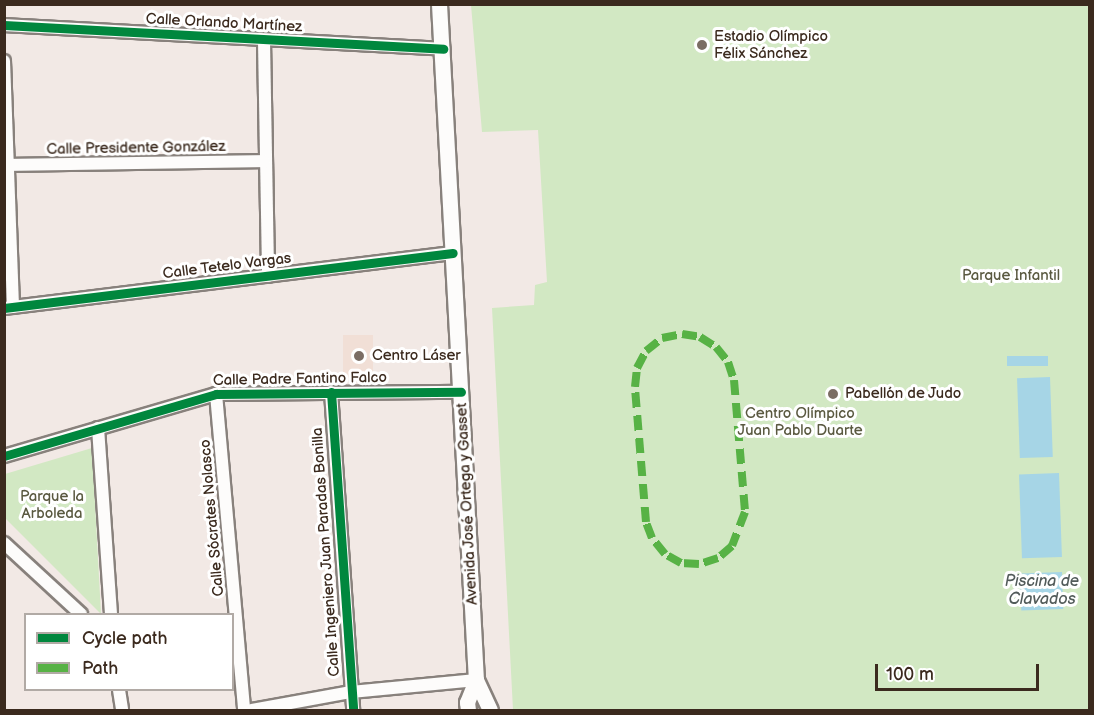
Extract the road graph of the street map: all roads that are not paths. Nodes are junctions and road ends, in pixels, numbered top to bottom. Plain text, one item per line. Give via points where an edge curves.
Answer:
1 (439, 4) edge
2 (4, 26) edge
3 (264, 41) junction
4 (443, 49) junction
5 (4, 61) edge
6 (264, 161) junction
7 (9, 165) junction
8 (453, 253) junction
9 (267, 276) junction
10 (9, 307) edge
11 (331, 392) junction
12 (461, 392) junction
13 (216, 394) junction
14 (98, 428) junction
15 (4, 456) edge
16 (4, 543) edge
17 (79, 613) edge
18 (111, 613) edge
19 (476, 680) junction
20 (119, 691) edge
21 (351, 692) junction
22 (122, 711) edge
23 (244, 711) edge
24 (252, 711) edge
25 (353, 711) edge
26 (468, 711) edge
27 (490, 711) edge

1 - 4 main road, Avenida José Ortega y Gasset
2 - 3 street, Calle Orlando Martínez
3 - 4 street, Calle Orlando Martínez
3 - 6 street
4 - 8 main road, Avenida José Ortega y Gasset
5 - 7 street
6 - 7 street, Calle Presidente González
6 - 9 street
7 - 10 street
8 - 9 street, Calle Tetelo Vargas
8 - 12 main road, Avenida José Ortega y Gasset
9 - 10 street, Calle Tetelo Vargas
11 - 12 street, Calle Padre Fantino Falco
11 - 13 street, Calle Padre Fantino Falco
11 - 21 street, Calle Ingeniero Juan Paradas Bonilla
12 - 19 main road, Avenida José Ortega y Gasset
13 - 14 street, Calle Padre Fantino Falco
13 - 23 street, Calle Sócrates Nolasco
14 - 15 street, Calle Padre Fantino Falco
14 - 18 street
16 - 17 street
19 - 21 street
19 - 26 main road, Avenida José Ortega y Gasset via 467,702
19 - 27 main road, Avenida José Ortega y Gasset
20 - 22 street
21 - 24 street
21 - 25 street, Calle Ingeniero Juan Paradas Bonilla

